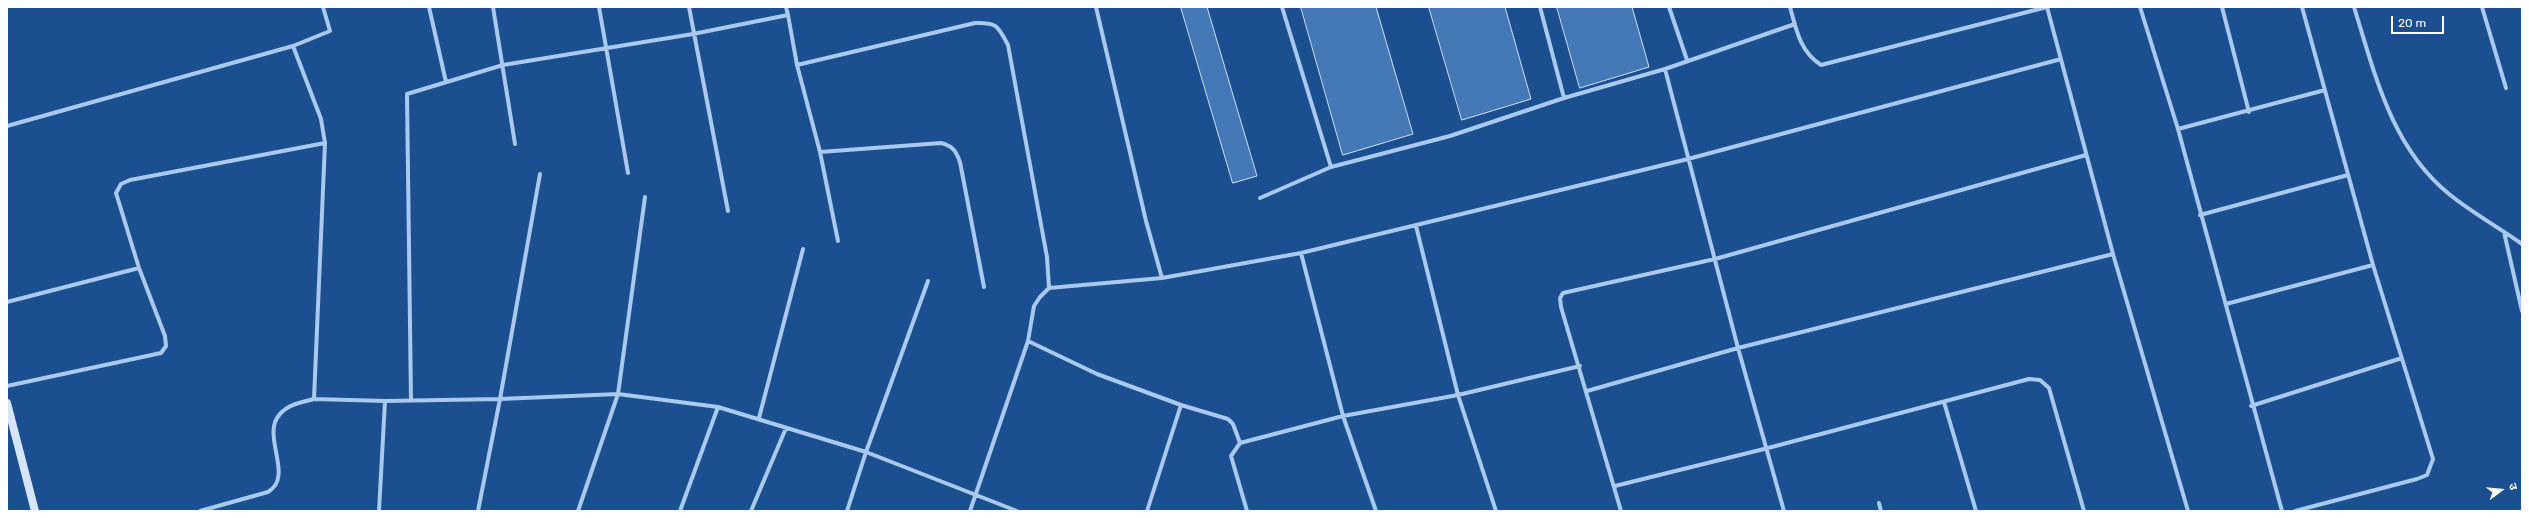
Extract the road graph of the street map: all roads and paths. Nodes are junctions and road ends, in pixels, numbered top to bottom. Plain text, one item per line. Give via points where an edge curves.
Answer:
1 (323, 7) edge
2 (429, 7) edge
3 (493, 7) edge
4 (599, 7) edge
5 (689, 7) edge
6 (786, 7) edge
7 (1096, 7) edge
8 (1282, 7) edge
9 (1540, 7) edge
10 (1669, 7) edge
11 (1790, 7) edge
12 (2047, 7) edge
13 (2140, 7) edge
14 (2222, 7) edge
15 (2302, 7) edge
16 (2354, 7) edge
17 (2482, 7) edge
18 (788, 15) junction
19 (1795, 24) junction
20 (693, 34) junction
21 (293, 46) junction
22 (608, 47) junction
23 (2061, 59) junction
24 (1687, 60) junction
25 (503, 64) junction
26 (797, 65) junction
27 (1665, 69) junction
28 (446, 82) junction
29 (2506, 88) dead end
30 (2325, 90) junction
31 (1564, 98) junction
32 (2249, 112) junction
33 (7, 126) edge
34 (2178, 129) junction
35 (325, 143) junction
36 (515, 144) dead end
37 (820, 152) junction
38 (2086, 155) junction
39 (1688, 159) junction
40 (1331, 167) junction
41 (628, 173) dead end
42 (540, 174) dead end
43 (2348, 175) junction
44 (645, 197) dead end
45 (1260, 198) dead end
46 (728, 211) dead end
47 (2200, 215) junction
48 (1416, 226) junction
49 (2504, 231) junction
50 (838, 241) dead end
51 (2522, 244) edge
52 (803, 249) dead end
53 (1301, 253) junction
54 (2113, 254) junction
55 (1715, 259) junction
56 (2373, 265) junction
57 (139, 268) junction
58 (1162, 278) junction
59 (928, 281) dead end
60 (984, 287) dead end
61 (1049, 288) junction
62 (7, 302) edge
63 (2226, 304) junction
64 (2522, 311) edge
65 (1028, 341) junction
66 (1738, 348) junction
67 (2402, 358) junction
68 (1580, 366) junction
69 (7, 386) edge
70 (1587, 391) junction
71 (618, 394) junction
72 (1458, 395) junction
73 (314, 399) junction
74 (500, 400) junction
75 (385, 401) junction
76 (411, 401) junction
77 (1944, 402) junction
78 (7, 403) edge
79 (1181, 405) junction
80 (2251, 406) junction
81 (718, 407) junction
82 (1343, 416) junction
83 (759, 418) junction
84 (786, 428) junction
85 (1240, 443) junction
86 (1768, 448) junction
87 (866, 452) junction
88 (1615, 486) junction
89 (975, 495) junction
90 (1879, 503) dead end
91 (35, 511) edge
92 (200, 511) edge
93 (378, 511) edge
94 (478, 511) edge
95 (578, 511) edge
96 (680, 511) edge
97 (751, 511) edge
98 (847, 511) edge
99 (970, 511) edge
100 (1017, 511) edge
101 (1147, 511) edge
102 (1247, 511) edge
103 (1376, 511) edge
104 (1496, 511) edge
105 (1621, 511) edge
106 (1784, 511) edge
107 (1881, 511) edge
108 (1976, 511) edge
109 (2084, 511) edge
110 (2188, 511) edge
111 (2282, 511) edge
112 (2295, 511) edge

1 - 21 street via 330,31
2 - 28 street
3 - 25 street
4 - 22 street
5 - 20 street
6 - 18 street
7 - 58 street via 1146,221
8 - 40 street
9 - 31 street
10 - 24 street
11 - 19 street
12 - 19 street via 1821,64 1809,57
12 - 23 street
13 - 34 street
14 - 32 street
15 - 30 street
16 - 49 street via 2385,104 2398,135 2421,167 2448,194
17 - 29 street
18 - 20 street
18 - 26 street
19 - 24 street
20 - 22 street
20 - 46 street
21 - 33 street
21 - 35 street via 321,119
22 - 25 street
22 - 41 street
23 - 38 street
23 - 39 street
24 - 27 street
25 - 28 street
25 - 36 street
26 - 37 street
26 - 61 street via 975,23 991,23 1000,30 1008,45 1047,258
27 - 31 street
27 - 39 street
28 - 76 street via 414,90 407,94 406,101
30 - 32 street
30 - 43 street
31 - 40 street via 1450,136
32 - 34 street
34 - 47 street
35 - 57 street via 130,180 121,184 116,193
35 - 73 street
37 - 50 street
37 - 60 street via 942,143 950,146 960,162
38 - 54 street
38 - 55 street
39 - 48 street
39 - 55 street
40 - 45 street
42 - 74 street
43 - 47 street
43 - 56 street
44 - 71 street
47 - 63 street
48 - 53 street
48 - 72 street
49 - 51 street
49 - 64 street
52 - 83 street
53 - 58 street
53 - 82 street
54 - 66 street
54 - 110 street
55 - 66 street
55 - 68 street via 1563,293 1560,298 1561,307
56 - 63 street
56 - 67 street
57 - 62 street
57 - 69 street via 165,336 166,346 161,353
58 - 61 street
59 - 87 street
61 - 65 street via 1034,306
63 - 80 street
65 - 79 street via 1097,374
65 - 89 street
66 - 70 street
66 - 86 street
67 - 80 street
67 - 112 street via 2433,459 2427,475 2418,480
68 - 70 street
68 - 72 street
70 - 88 street
71 - 74 street
71 - 81 street
71 - 95 street
72 - 82 street
72 - 104 street
73 - 75 street
73 - 92 street via 295,404 279,414 273,430 278,471 275,488
74 - 76 street
74 - 94 street
75 - 76 street
75 - 93 street
77 - 86 street
77 - 108 street
77 - 109 street via 2029,379 2040,380 2049,388
78 - 91 street
79 - 85 street via 1228,419 1233,424
79 - 101 street
80 - 111 street
81 - 83 street
81 - 96 street
82 - 85 street
82 - 103 street
83 - 84 street
84 - 87 street
84 - 97 street
85 - 102 street via 1231,456
86 - 88 street
86 - 106 street
87 - 89 street
87 - 98 street
88 - 105 street
89 - 99 street
89 - 100 street
90 - 107 street

